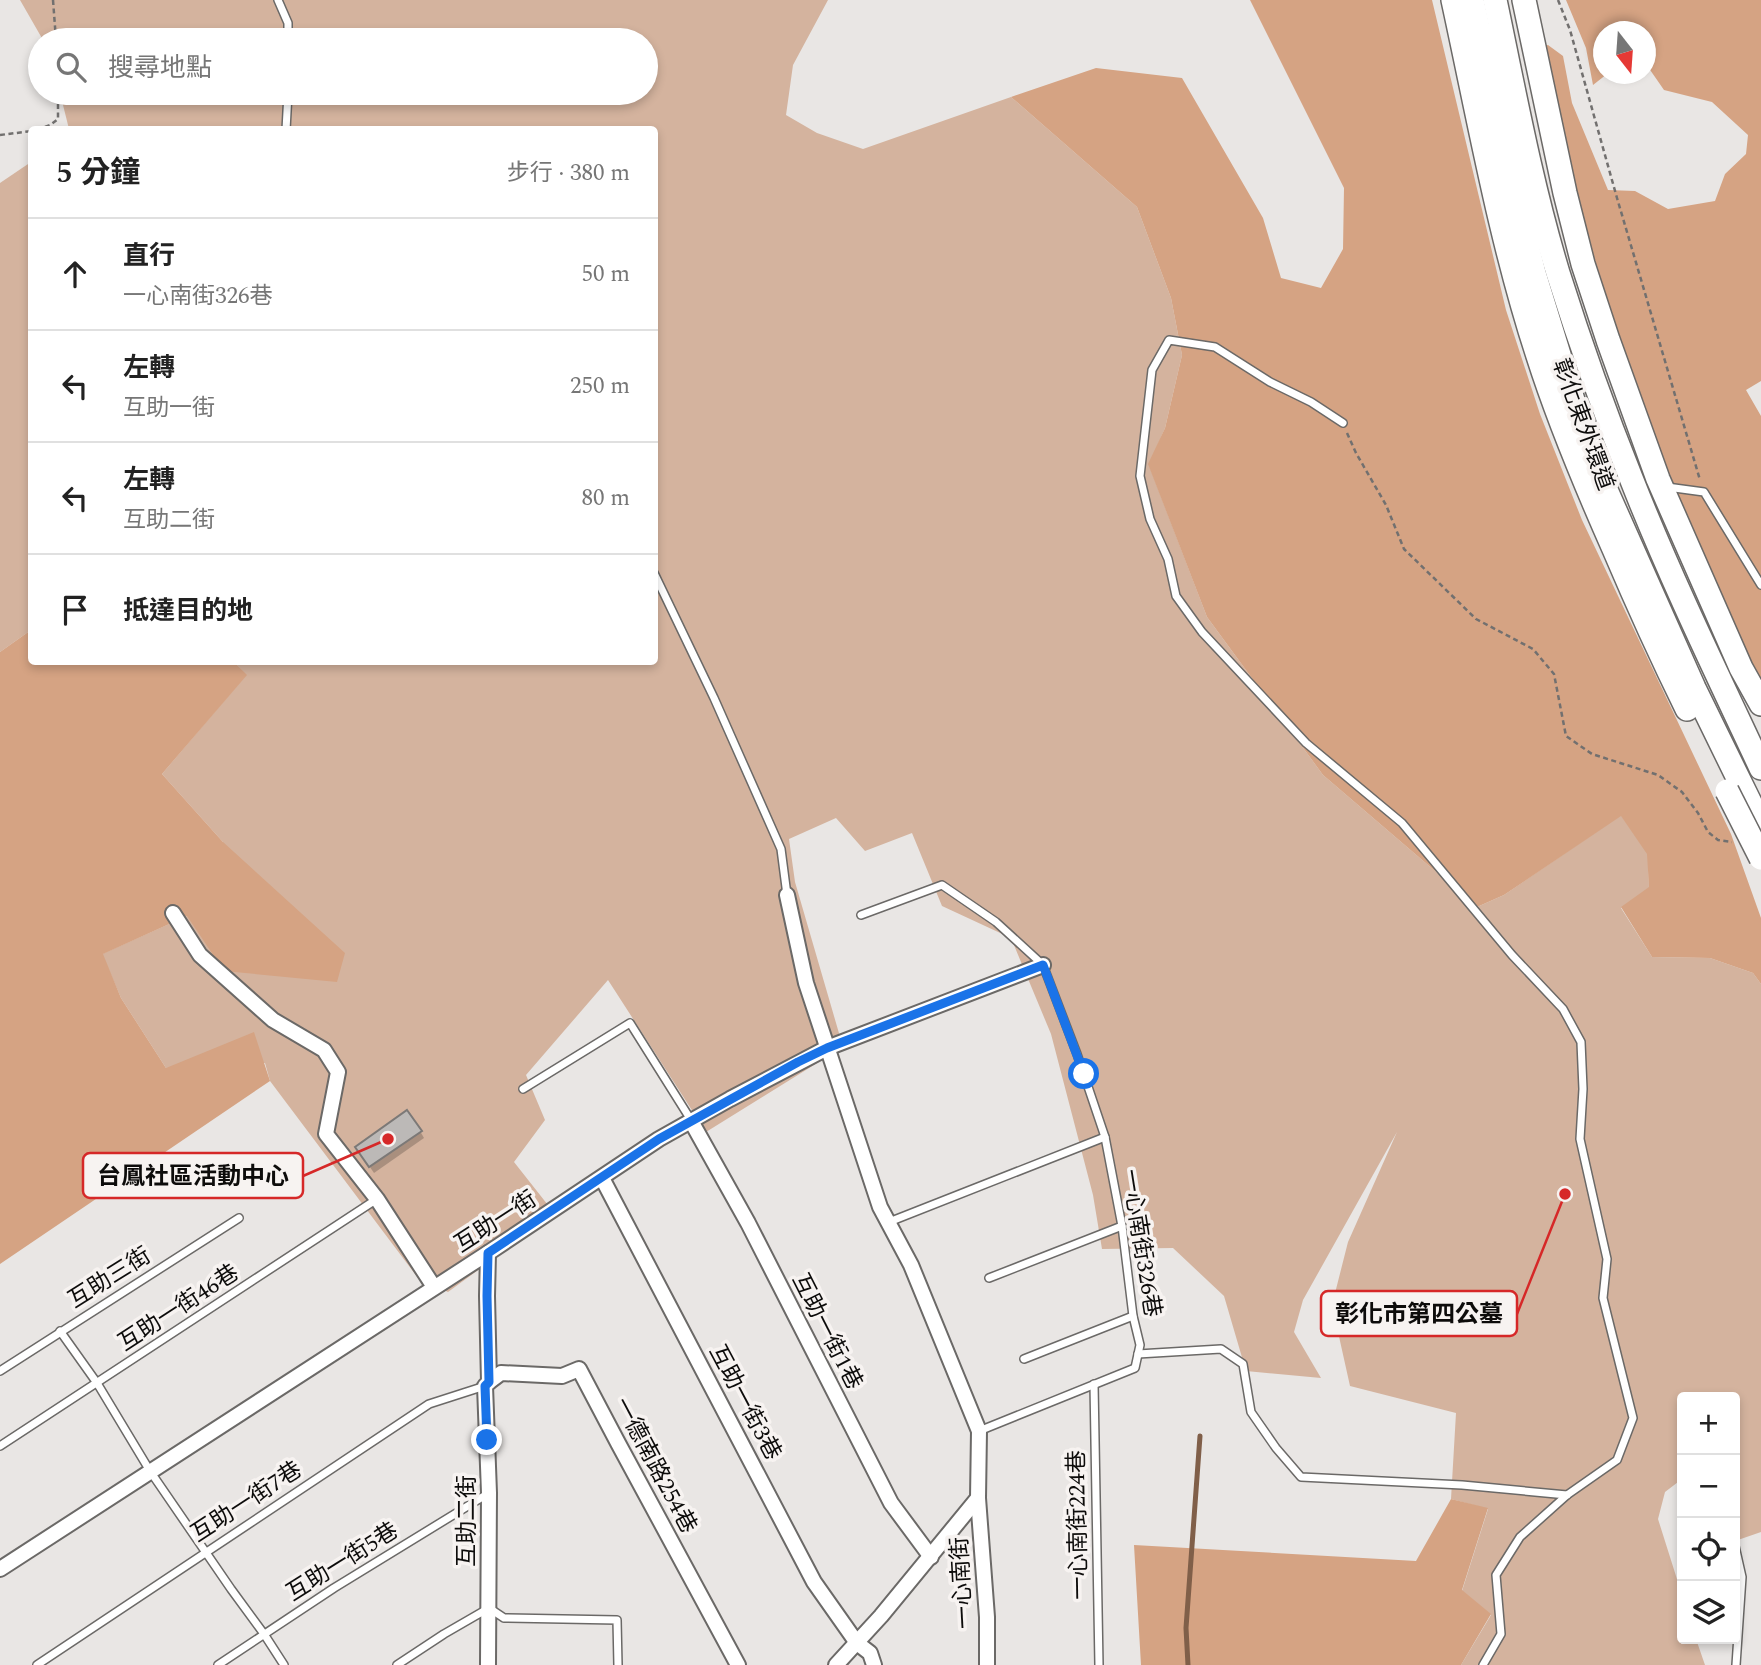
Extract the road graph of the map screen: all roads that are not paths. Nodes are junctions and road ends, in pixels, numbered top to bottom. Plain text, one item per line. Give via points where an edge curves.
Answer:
1 (278, 0) edge
2 (1452, 0) edge
3 (1472, 0) edge
4 (1494, 0) edge
5 (1524, 0) edge
6 (288, 28) edge
7 (287, 105) edge
8 (286, 126) edge
9 (1343, 423) road end
10 (1661, 486) junction
11 (658, 581) edge
12 (1761, 585) edge
13 (1761, 704) edge
14 (1761, 768) edge
15 (1734, 787) junction
16 (1761, 825) edge
17 (1761, 858) edge
18 (787, 895) joint
19 (173, 913) dead end
20 (861, 915) dead end
21 (1043, 965) junction
22 (827, 1048) junction
23 (523, 1089) dead end
24 (691, 1121) junction
25 (1105, 1138) junction
26 (602, 1178) junction
27 (377, 1199) junction
28 (239, 1218) dead end
29 (888, 1222) junction
30 (1122, 1226) junction
31 (488, 1253) junction
32 (989, 1278) dead end
33 (434, 1287) junction
34 (1133, 1316) junction
35 (60, 1331) junction
36 (1138, 1354) junction
37 (1024, 1359) dead end
38 (0, 1371) edge
39 (97, 1383) junction
40 (487, 1384) junction
41 (1094, 1384) junction
42 (979, 1431) junction
43 (0, 1446) edge
44 (150, 1471) junction
45 (489, 1493) junction
46 (1567, 1495) junction
47 (978, 1498) junction
48 (206, 1551) junction
49 (931, 1557) junction
50 (1740, 1568) edge
51 (0, 1569) edge
52 (489, 1608) junction
53 (264, 1634) junction
54 (857, 1643) junction
55 (37, 1665) edge
56 (218, 1665) edge
57 (284, 1665) edge
58 (397, 1665) edge
59 (488, 1665) edge
60 (618, 1665) edge
61 (738, 1665) edge
62 (836, 1665) edge
63 (874, 1665) edge
64 (987, 1665) edge
65 (1099, 1665) edge
66 (1483, 1665) edge
67 (1736, 1665) edge

1 - 6 lane
2 - 15 main road via 1516,282 1563,429 1680,695
3 - 15 main road, 彰化東外環道 via 1534,273 1580,423
4 - 14 main road, 彰化東外環道 via 1538,199 1580,341 1642,505
5 - 10 main road via 1583,264
7 - 8 lane
9 - 46 lane via 1215,347 1169,340 1152,370 1140,476 1176,596 1202,632 1306,743 1402,823 1563,1009 1581,1042 1580,1139 1607,1259 1603,1298 1633,1418 1617,1461
10 - 12 lane via 1704,492
10 - 13 main road
11 - 18 lane via 781,849
15 - 16 main road, 彰化東外環道
15 - 17 main road, bridge
18 - 22 street via 806,983
19 - 27 street via 200,955 273,1020 324,1050 338,1072 326,1134
20 - 21 lane via 942,885 996,922
21 - 22 street, 互助一街
21 - 25 lane, 一心南街326巷
22 - 24 street, 互助一街
22 - 29 street
23 - 24 lane via 630,1023
24 - 26 street, 互助一街
24 - 49 street, 互助一街1巷 via 891,1503
25 - 29 lane
25 - 30 lane, 一心南街326巷
26 - 31 street, 互助一街
26 - 54 street, 互助一街3巷 via 814,1582
27 - 33 street
27 - 39 lane, 互助一街46巷
28 - 35 lane, 互助三街
29 - 42 street via 911,1265
30 - 32 lane
30 - 34 lane, 一心南街326巷
31 - 33 street, 互助一街
31 - 40 street, 互助二街
33 - 44 street, 互助一街
34 - 36 lane, 一心南街326巷
34 - 37 lane
35 - 38 lane, 互助三街
35 - 39 lane
36 - 41 lane via 1135,1368
36 - 46 lane via 1220,1349 1243,1364 1251,1412 1301,1476
39 - 43 lane, 互助一街46巷
39 - 44 lane
40 - 45 street, 互助二街
40 - 48 lane, 互助一街7巷 via 429,1404
40 - 61 street, 一德南路254巷 via 501,1373 562,1376 579,1369
41 - 42 lane
41 - 65 lane, 一心南街224巷
42 - 47 street, 一心南街
44 - 48 lane
44 - 51 street, 互助一街
45 - 52 street, 互助二街
45 - 53 lane, 互助一街5巷
46 - 66 lane via 1520,1537 1496,1575 1501,1634
47 - 49 street
47 - 64 street, 一心南街
48 - 53 lane
48 - 55 lane, 互助一街7巷
49 - 54 street
50 - 67 lane
52 - 58 lane
52 - 59 street, 互助二街
52 - 60 lane via 504,1618 617,1620
53 - 56 lane, 互助一街5巷
53 - 57 lane
54 - 62 street
54 - 63 street, 互助一街3巷 via 870,1653

